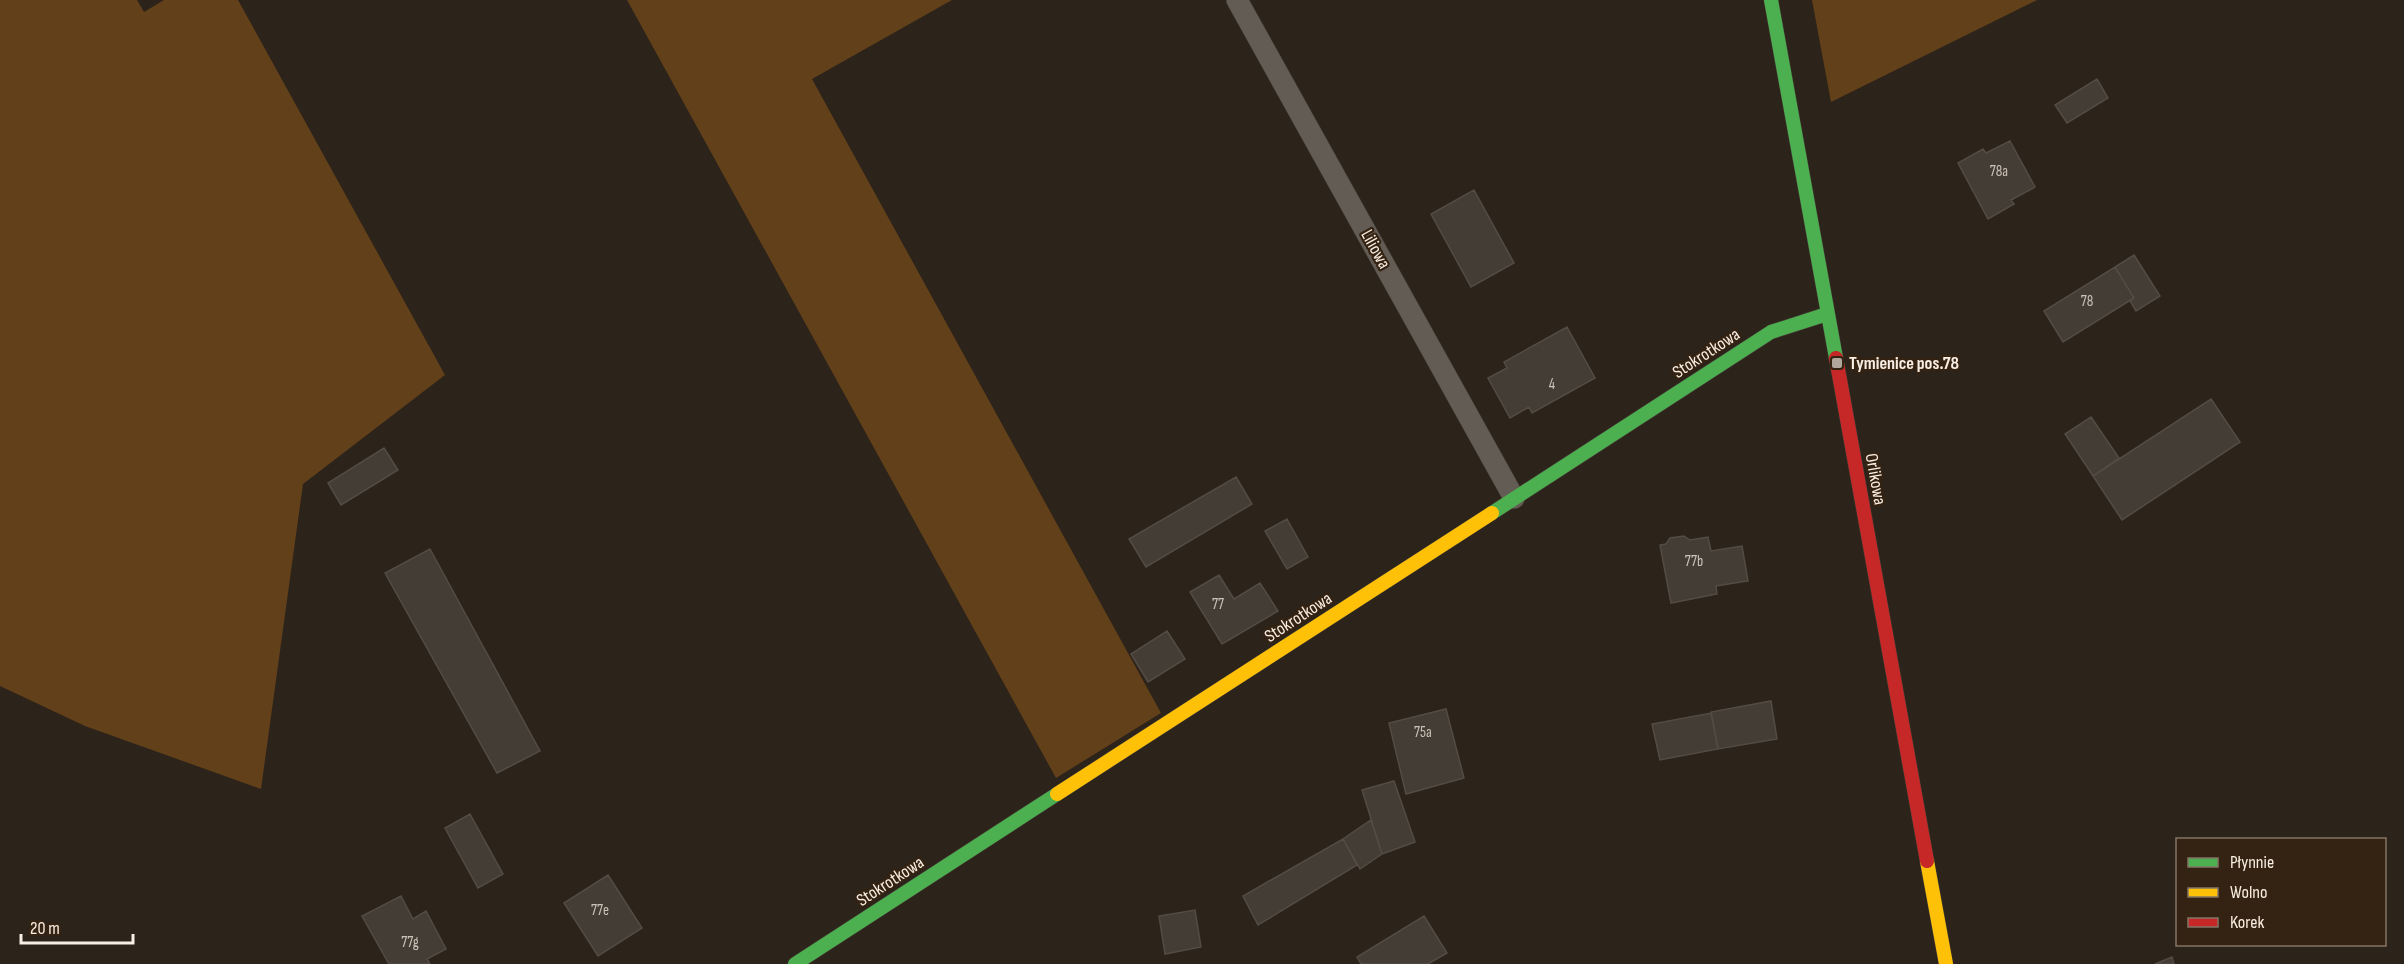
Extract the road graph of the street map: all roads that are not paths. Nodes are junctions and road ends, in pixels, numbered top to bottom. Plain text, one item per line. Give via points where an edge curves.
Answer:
1 (1237, 0) edge
2 (1771, 0) edge
3 (1827, 314) junction
4 (1514, 498) junction
5 (795, 964) edge
6 (1946, 964) edge

1 - 4 lane, Liliowa
2 - 3 street, Orlikowa
3 - 4 street, Stokrotkowa via 1771,332
3 - 6 street, Orlikowa
4 - 5 street, Stokrotkowa

